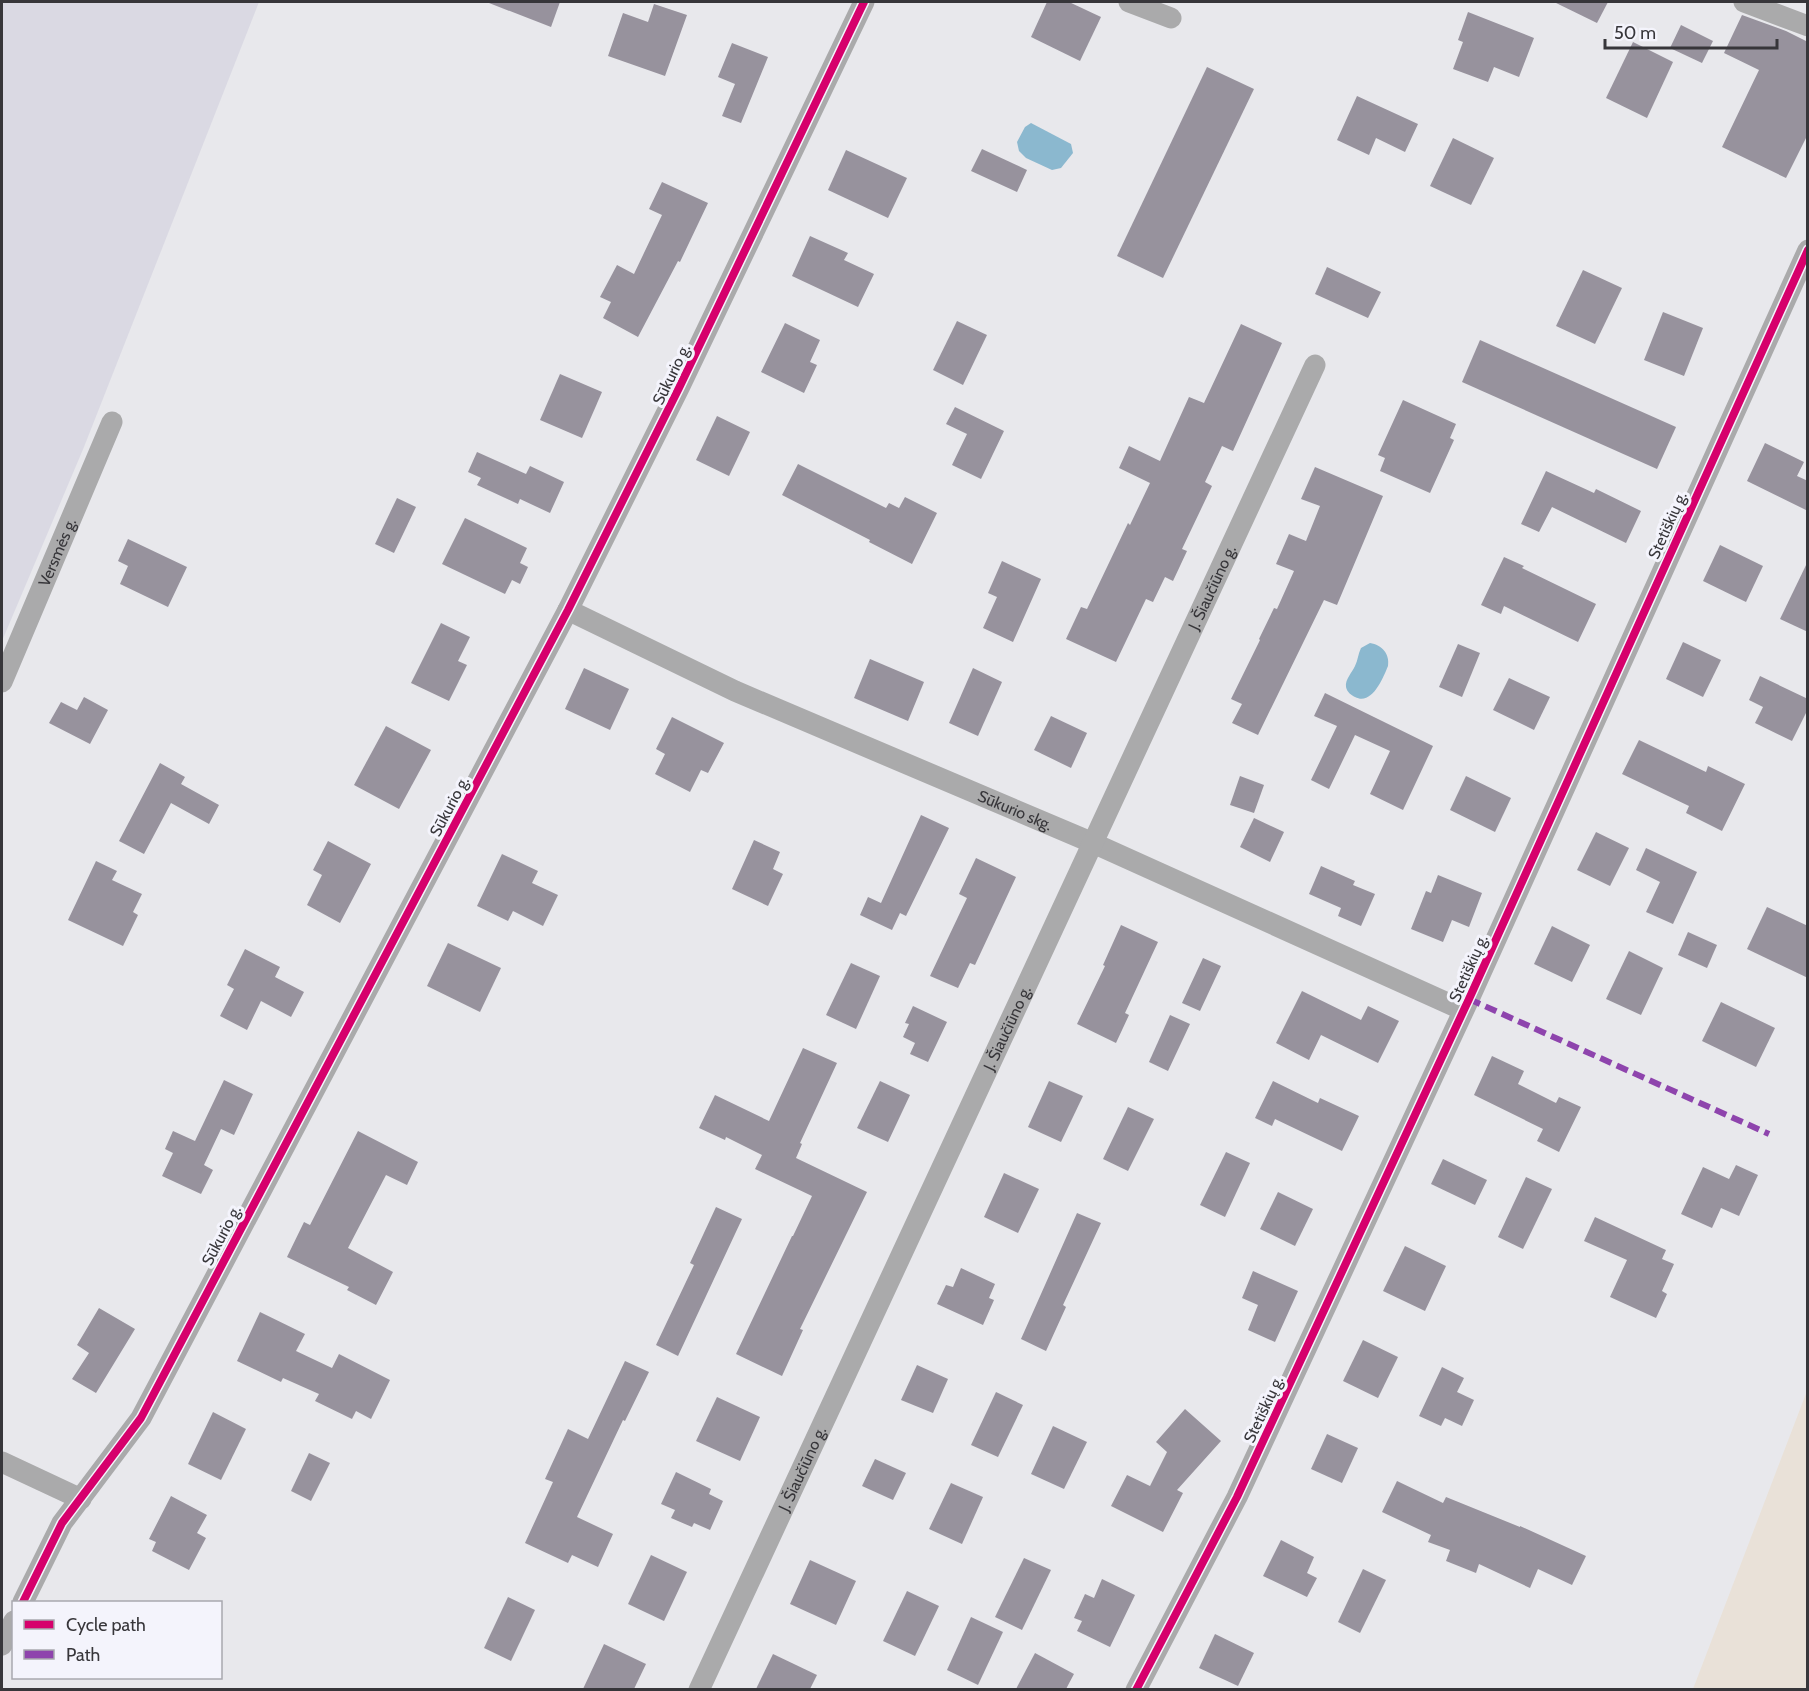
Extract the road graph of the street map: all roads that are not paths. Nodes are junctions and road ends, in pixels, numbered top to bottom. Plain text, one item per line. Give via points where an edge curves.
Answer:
1 (864, 2) edge
2 (1130, 2) edge
3 (1744, 2) edge
4 (1171, 18) dead end
5 (1808, 26) edge
6 (1808, 250) edge
7 (1315, 365) dead end
8 (112, 422) dead end
9 (568, 610) junction
10 (2, 682) edge
11 (1093, 843) junction
12 (1463, 1010) junction
13 (2, 1462) edge
14 (81, 1499) junction
15 (23, 1601) edge
16 (12, 1625) edge
17 (2, 1645) edge
18 (699, 1689) edge
19 (1136, 1689) edge

1 - 9 street, Sūkurio g.
2 - 4 street
3 - 5 street
6 - 12 street, Stetiškių g.
7 - 11 street, J. Šiaučiūno g.
8 - 10 street, Versmės g.
9 - 11 street, Sūkurio skg. via 735,691
9 - 14 street, Sūkurio g. via 141,1418
11 - 12 street, Sūkurio skg.
11 - 18 street, J. Šiaučiūno g.
12 - 19 street, Stetiškių g. via 1237,1497
13 - 14 street
14 - 15 street, Sūkurio g. via 62,1523
16 - 17 street

